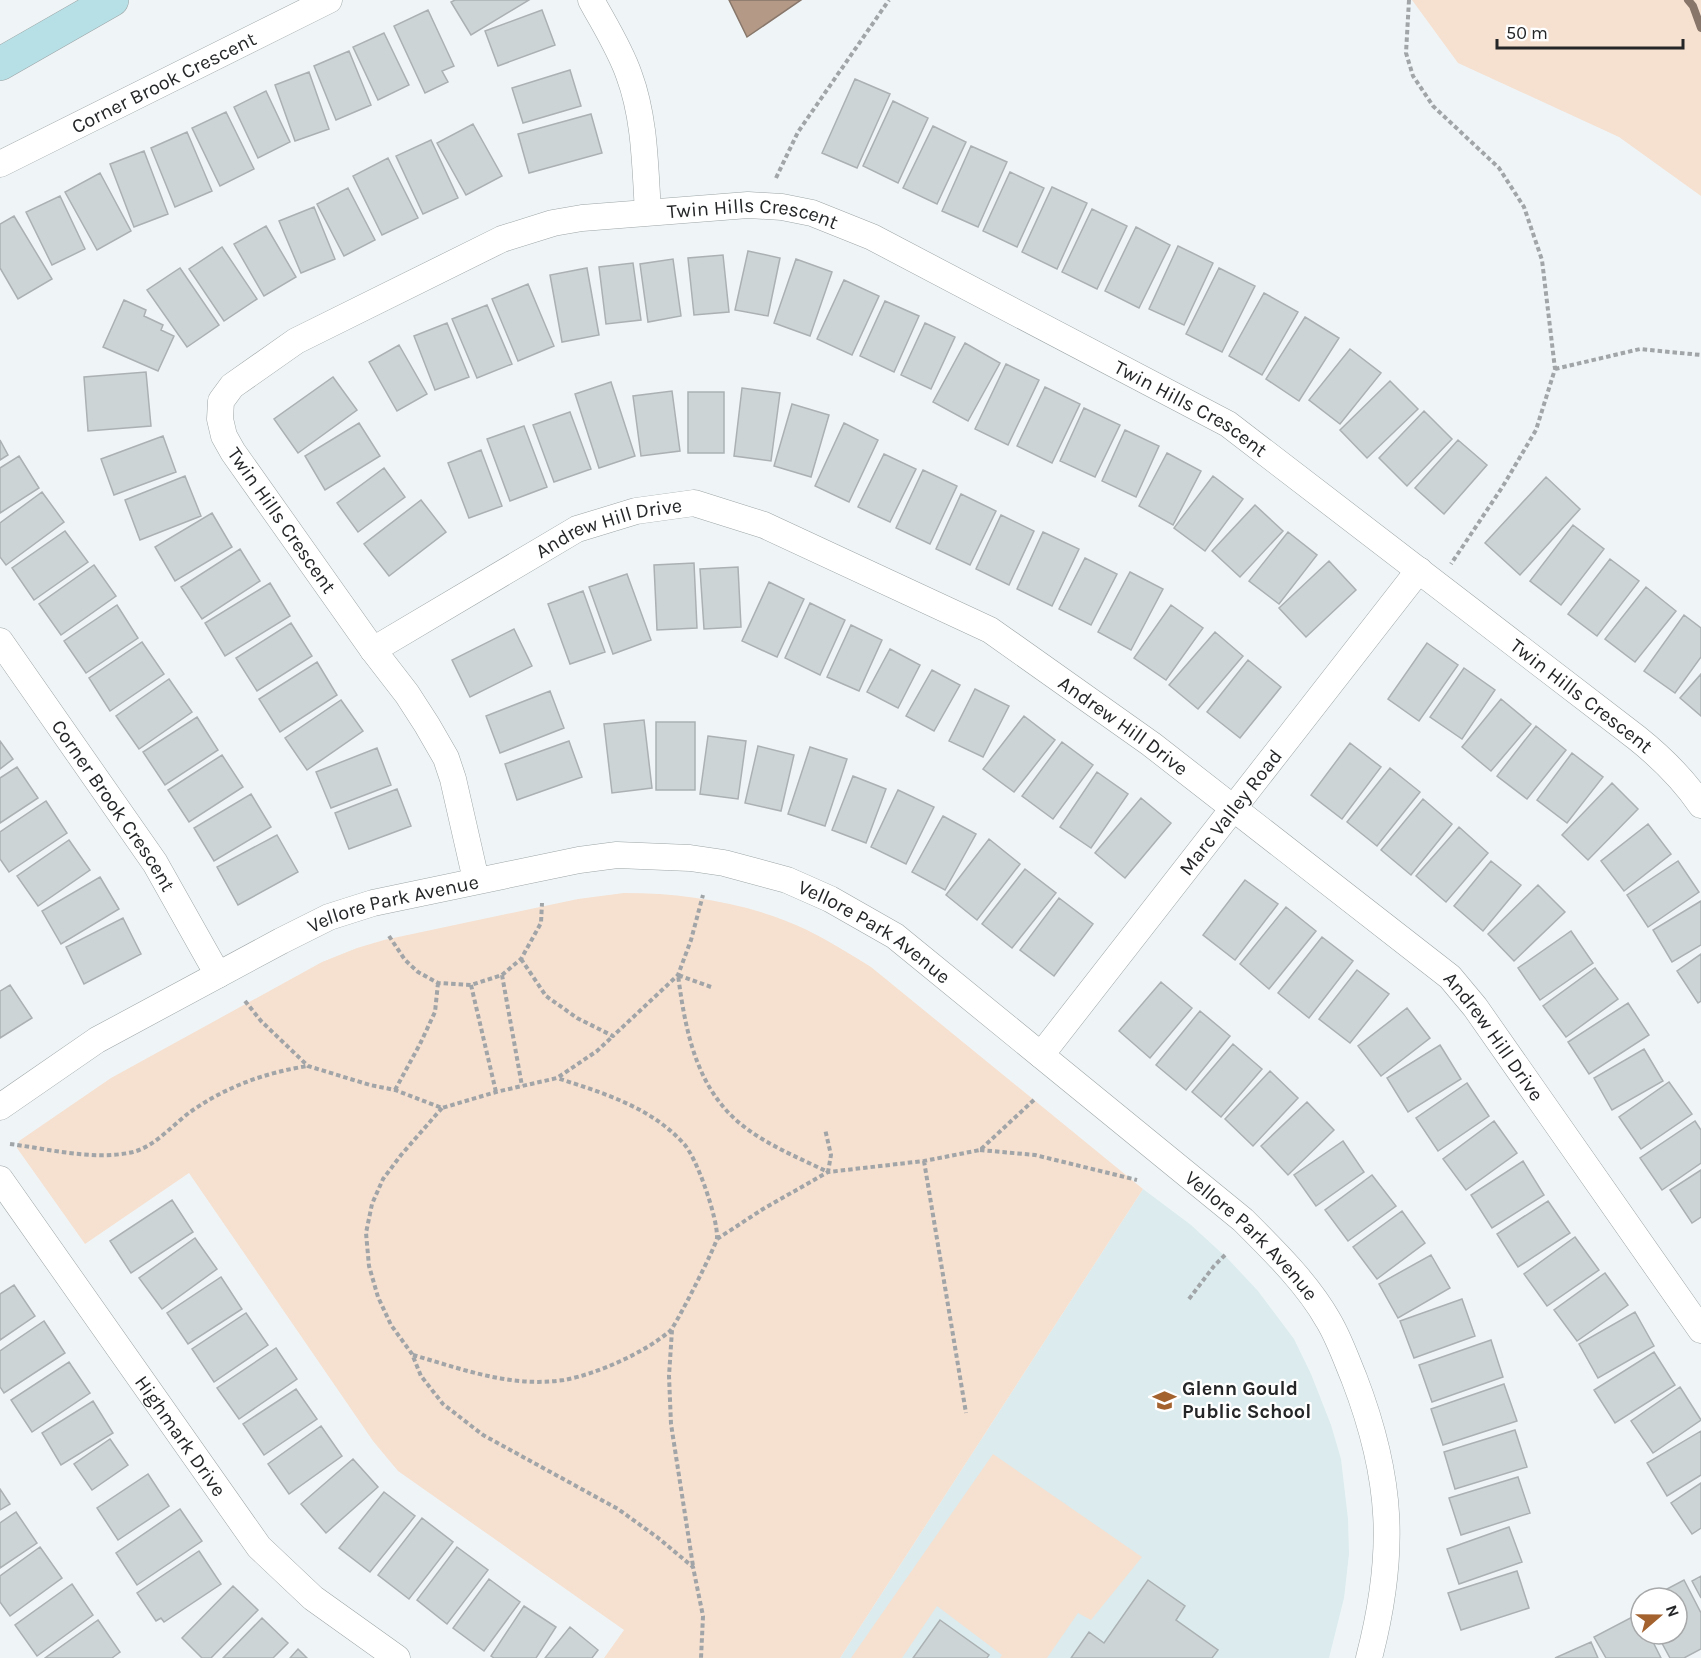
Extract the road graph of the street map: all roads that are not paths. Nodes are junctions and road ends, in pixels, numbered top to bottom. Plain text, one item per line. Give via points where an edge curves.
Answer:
1 (112, 0) edge
2 (329, 0) edge
3 (591, 0) edge
4 (0, 64) edge
5 (0, 164) edge
6 (648, 212) junction
7 (1419, 570) junction
8 (0, 641) edge
9 (373, 650) junction
10 (1701, 805) edge
11 (1234, 809) junction
12 (476, 880) junction
13 (218, 975) junction
14 (1041, 1055) junction
15 (0, 1107) edge
16 (0, 1179) edge
17 (1701, 1330) edge
18 (397, 1658) edge
19 (1369, 1658) edge

1 - 4 main road
2 - 5 street, Corner Brook Crescent
3 - 6 street via 629,73 636,98
6 - 7 street, Twin Hills Crescent via 748,205 782,207 812,213 872,237 1228,424
6 - 9 street, Twin Hills Crescent via 553,223 502,239 296,341 232,386 221,401 224,436 233,452
7 - 10 street, Twin Hills Crescent via 1661,758
7 - 11 street, Marc Valley Road
8 - 13 street, Corner Brook Crescent via 155,863
9 - 11 street, Andrew Hill Drive via 577,530 636,511 694,503 764,525 990,630 1115,717
9 - 12 street, Twin Hills Crescent via 407,694 446,758
11 - 14 street, Marc Valley Road
11 - 17 street, Andrew Hill Drive via 1455,983
12 - 13 street, Vellore Park Avenue via 329,917
12 - 14 street, Vellore Park Avenue via 617,855 690,858 759,871 830,899 895,936
13 - 15 street, Vellore Park Avenue via 97,1040
14 - 19 street, Vellore Park Avenue via 1243,1220 1304,1287 1328,1320 1370,1421 1383,1480 1386,1568
16 - 18 street, Highmark Drive via 259,1547 313,1598

